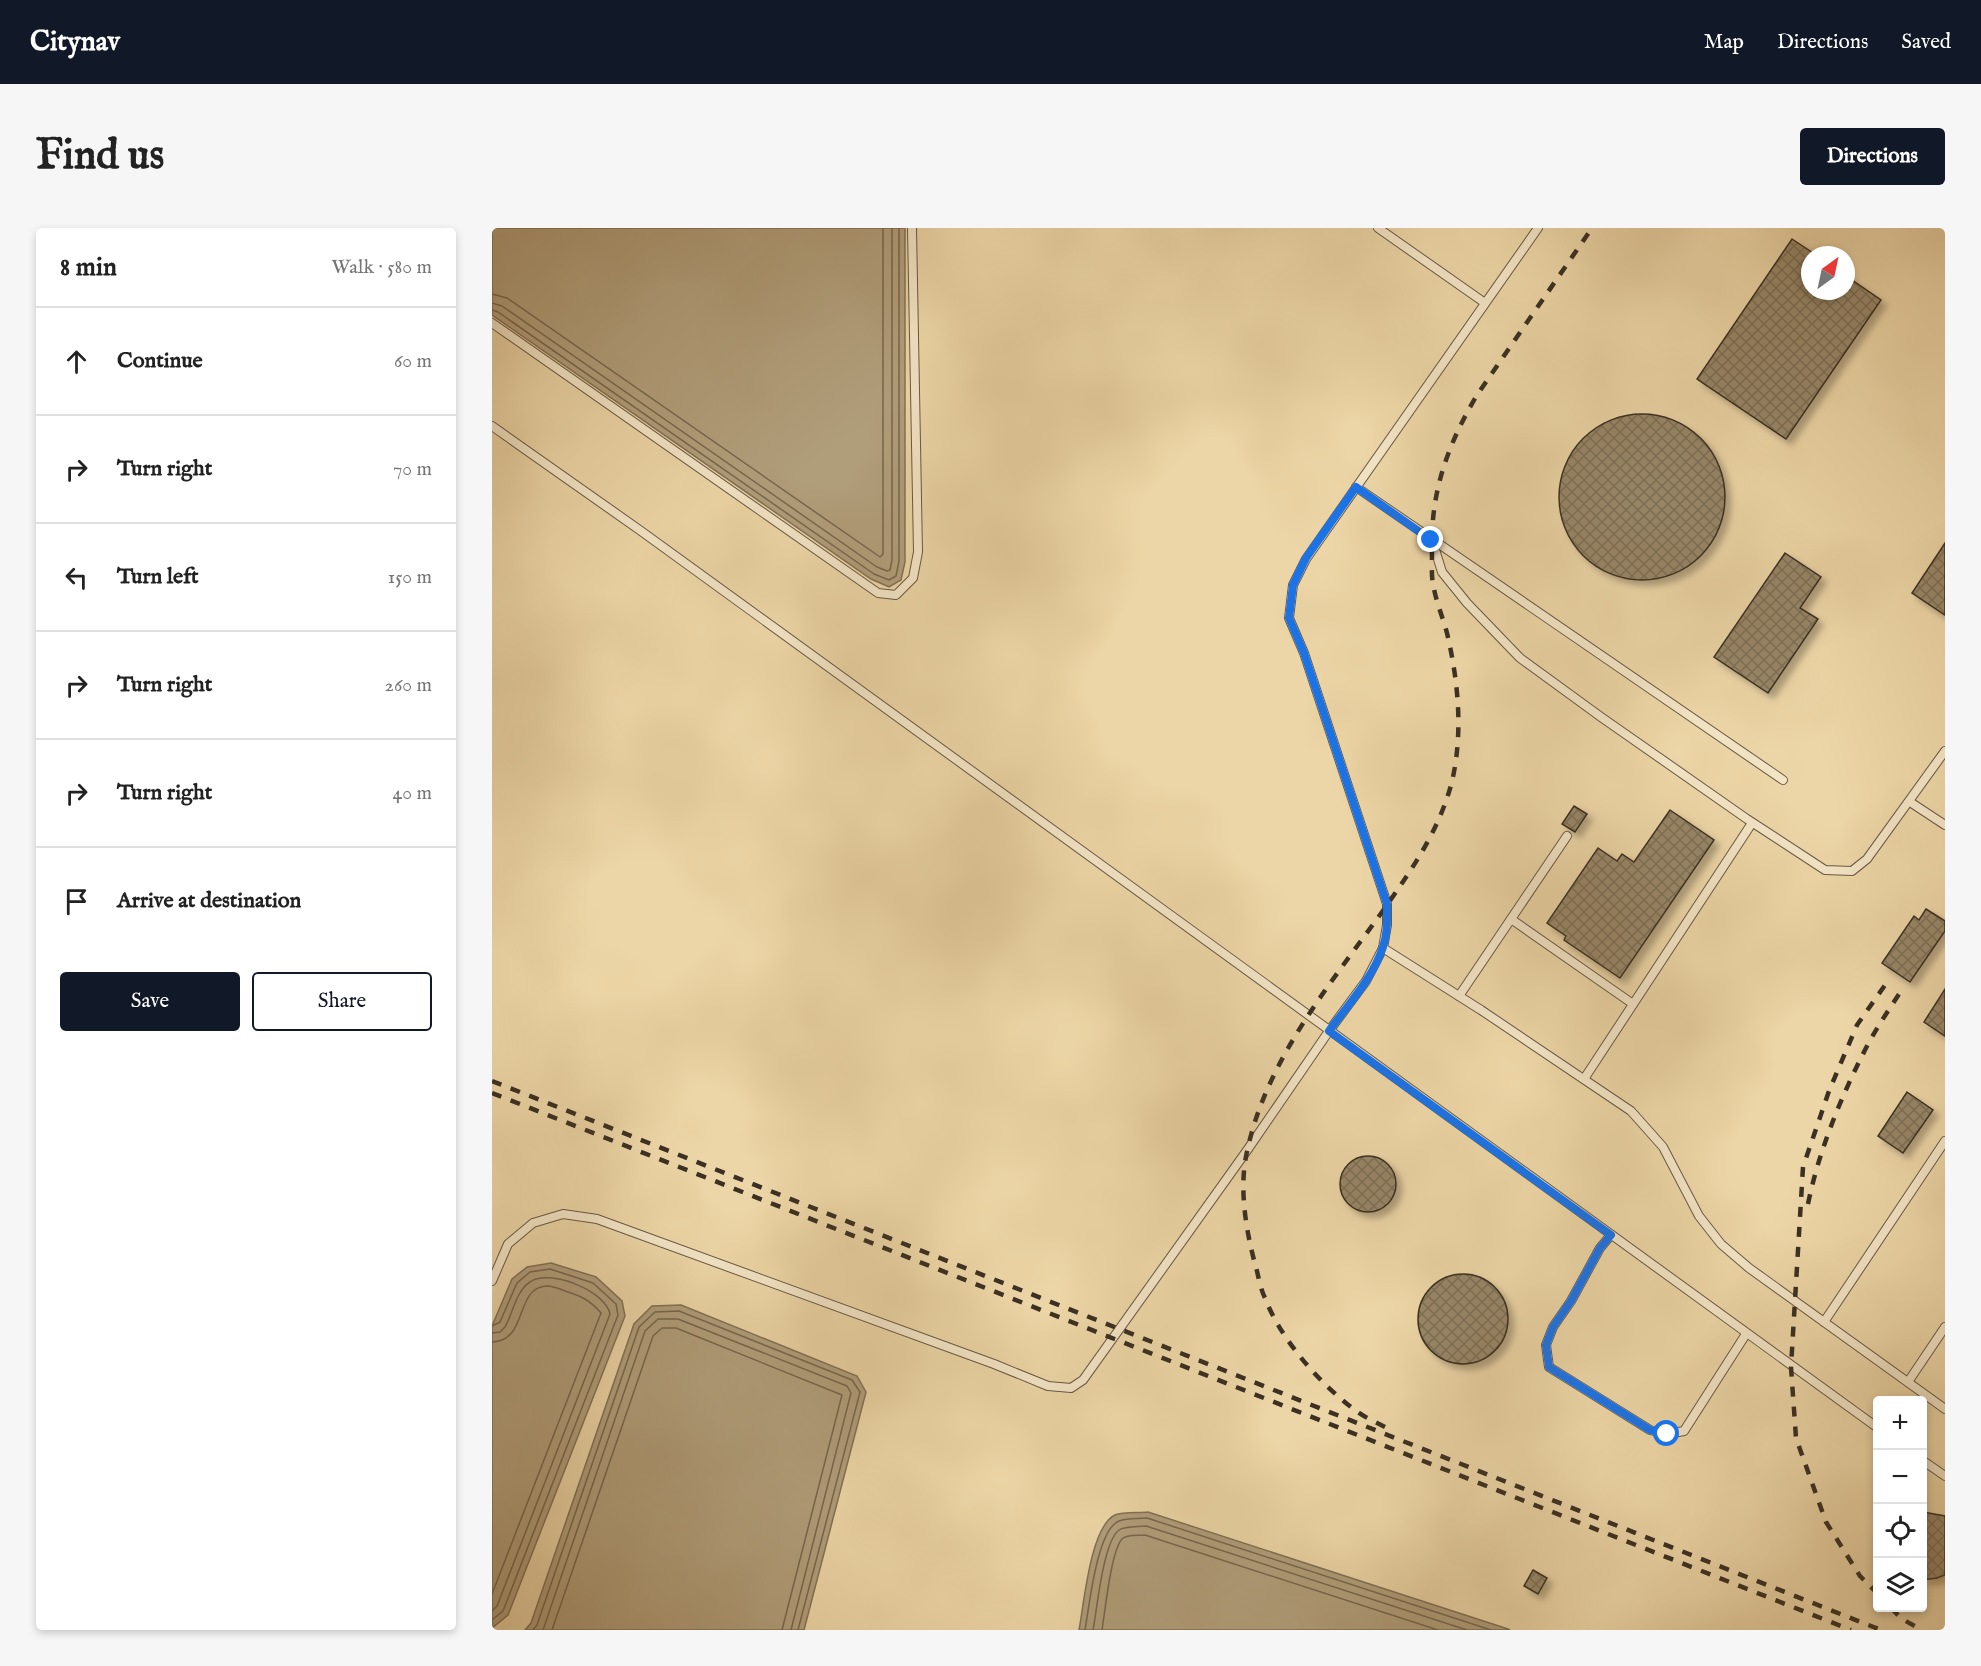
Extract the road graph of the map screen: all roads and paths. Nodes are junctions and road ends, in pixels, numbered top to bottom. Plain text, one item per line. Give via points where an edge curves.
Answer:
1 (912, 228) edge
2 (1378, 228) edge
3 (1538, 228) edge
4 (1485, 303) junction
5 (492, 323) edge
6 (492, 426) edge
7 (1356, 487) junction
8 (1431, 540) junction
9 (1945, 751) edge
10 (1783, 780) dead end
11 (1910, 802) junction
12 (1752, 823) junction
13 (1945, 825) edge
14 (1567, 836) dead end
15 (1511, 919) junction
16 (1383, 948) junction
17 (1459, 996) junction
18 (1633, 1004) junction
19 (1329, 1031) junction
20 (1584, 1078) junction
21 (1945, 1141) edge
22 (1611, 1235) junction
23 (492, 1281) edge
24 (1824, 1322) junction
25 (1945, 1327) edge
26 (1746, 1334) junction
27 (1908, 1382) junction
28 (1945, 1409) edge
29 (1873, 1424) edge
30 (1927, 1463) edge
31 (1945, 1476) edge

1 - 5 lane via 918,552 913,578 896,595 878,593
2 - 4 lane
3 - 4 lane
4 - 7 lane
6 - 19 lane via 669,550
7 - 8 lane
7 - 16 lane via 1306,558 1293,585 1289,618 1387,904
8 - 10 lane
8 - 12 lane via 1442,572 1520,658
9 - 11 lane
11 - 12 lane via 1867,860 1852,871 1825,870
11 - 13 lane
12 - 18 lane
14 - 15 lane
15 - 17 lane
15 - 18 lane
16 - 17 lane
16 - 19 lane via 1366,981
17 - 20 lane
18 - 20 lane
19 - 22 lane
19 - 23 lane via 1113,1340 1083,1380 1071,1388 1048,1386 597,1219 563,1214 533,1223 508,1245
20 - 24 lane via 1631,1112 1663,1147 1699,1216 1721,1244
21 - 24 lane
22 - 26 lane
22 - 26 lane via 1553,1327 1546,1345 1549,1367 1650,1430 1667,1434 1684,1431
24 - 27 lane
25 - 27 lane
26 - 29 lane
27 - 28 lane
30 - 31 lane

